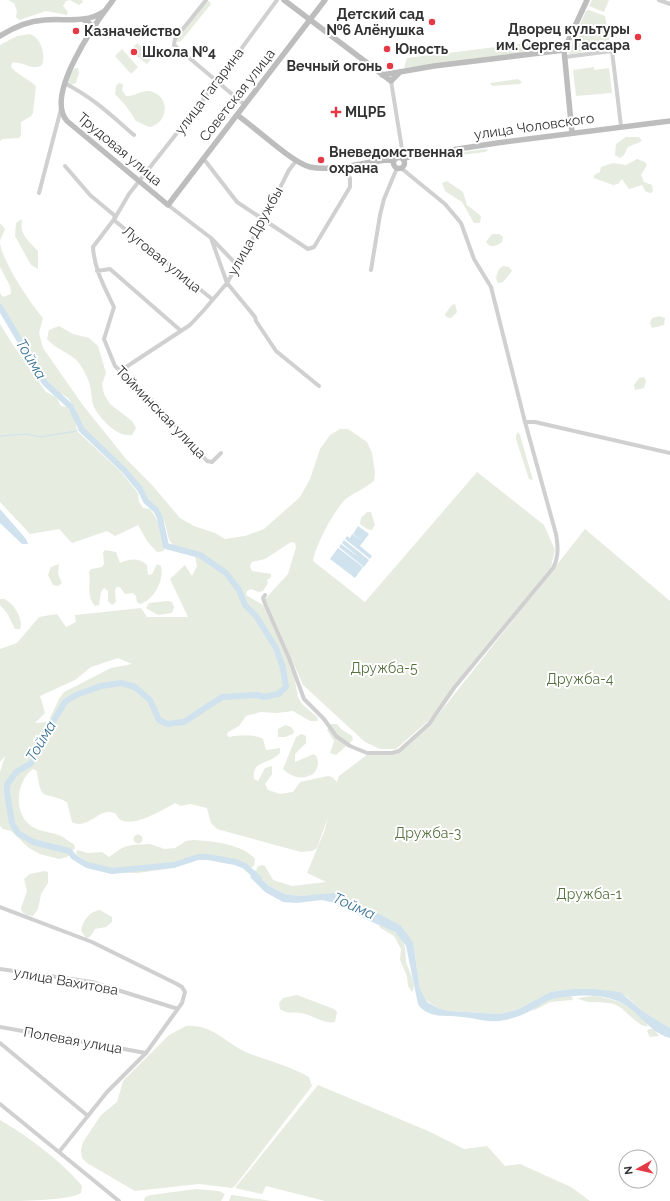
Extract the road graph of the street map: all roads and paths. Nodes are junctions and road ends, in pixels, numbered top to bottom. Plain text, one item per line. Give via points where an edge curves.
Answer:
1 (114, 0) edge
2 (206, 0) edge
3 (277, 0) edge
4 (284, 0) edge
5 (325, 0) edge
6 (587, 0) edge
7 (659, 0) edge
8 (670, 4) edge
9 (104, 12) junction
10 (84, 20) junction
11 (310, 20) junction
12 (0, 36) edge
13 (89, 36) junction
14 (564, 50) junction
15 (564, 57) junction
16 (399, 73) junction
17 (382, 75) junction
18 (391, 81) junction
19 (217, 82) junction
20 (64, 83) junction
21 (245, 104) junction
22 (61, 109) junction
23 (237, 115) junction
24 (670, 121) edge
25 (621, 126) junction
26 (572, 133) junction
27 (134, 135) dead end
28 (203, 158) junction
29 (402, 158) junction
30 (296, 161) junction
31 (394, 161) junction
32 (65, 166) dead end
33 (338, 166) junction
34 (399, 168) junction
35 (140, 182) junction
36 (39, 193) dead end
37 (168, 204) junction
38 (115, 218) junction
39 (264, 220) junction
40 (211, 238) junction
41 (237, 265) junction
42 (371, 270) dead end
43 (97, 271) junction
44 (227, 282) junction
45 (212, 299) junction
46 (180, 330) junction
47 (120, 371) junction
48 (319, 386) dead end
49 (525, 422) junction
50 (221, 453) dead end
51 (670, 453) edge
52 (265, 595) dead end
53 (0, 907) edge
54 (0, 969) edge
55 (178, 1009) junction
56 (0, 1027) edge
57 (0, 1043) edge
58 (146, 1053) junction
59 (0, 1104) edge
60 (88, 1116) junction
61 (59, 1152) junction
62 (118, 1201) edge

1 - 9 street
2 - 19 street via 174,42 176,47
3 - 19 street, улица Гагарина
4 - 11 street
5 - 11 street, Советская улица
6 - 14 street
7 - 8 street
9 - 10 street
9 - 13 street
10 - 12 street via 34,21
10 - 13 street via 90,24
11 - 17 street
11 - 21 street, Советская улица
13 - 20 street
14 - 15 street
14 - 16 street via 434,66
15 - 25 street via 612,51
15 - 26 street
16 - 17 street
16 - 18 street
17 - 18 street
18 - 29 street
19 - 21 street
19 - 35 street, улица Гагарина
20 - 22 street
20 - 27 street via 98,104
21 - 23 street, Советская улица
22 - 35 street, Трудовая улица via 67,121
22 - 36 street
23 - 28 street, Советская улица
23 - 30 street
24 - 25 street, улица Чоловского
25 - 26 street, улица Чоловского
26 - 29 street, улица Чоловского
28 - 37 street, Советская улица
28 - 39 street via 238,202
29 - 31 street
29 - 34 street via 404,164
30 - 33 street via 314,168
30 - 39 street, улица Дружбы
31 - 33 street
31 - 34 street via 394,165
32 - 38 street, Луговая улица via 90,195
33 - 39 street via 350,178 351,185 314,247 303,247
34 - 42 street via 384,199
34 - 49 street via 444,204 464,228 474,259 491,287
35 - 37 street, Трудовая улица
35 - 38 street, улица Гагарина via 129,194
37 - 40 street
38 - 43 street, Тойминская улица via 93,247
38 - 45 street, Луговая улица via 115,221
39 - 41 street, улица Дружбы
40 - 41 street
40 - 44 street
41 - 44 street, улица Дружбы
43 - 46 street via 110,269
43 - 47 street, Тойминская улица via 114,307 104,339 115,366
44 - 45 street, улица Дружбы
44 - 48 street via 255,317 276,351
45 - 46 street, улица Дружбы via 190,325
46 - 47 street, улица Дружбы
47 - 50 street, Тойминская улица via 158,406 207,461 212,462
49 - 51 street
49 - 52 street via 556,534 556,563 454,688 429,724 399,751 392,754 359,751 336,736 324,719 304,699 263,598
53 - 55 street via 92,942 180,986 185,996
54 - 55 street, улица Вахитова via 92,982
55 - 58 street
56 - 58 street, Полевая улица
57 - 60 street
58 - 60 street via 107,1092
59 - 61 street
60 - 61 street
61 - 62 street

